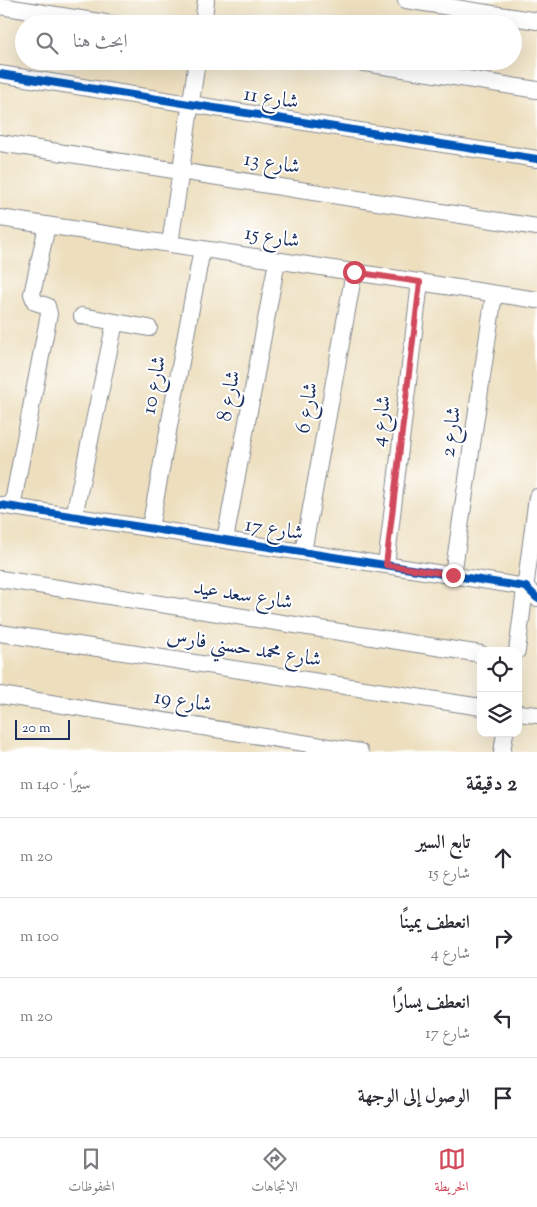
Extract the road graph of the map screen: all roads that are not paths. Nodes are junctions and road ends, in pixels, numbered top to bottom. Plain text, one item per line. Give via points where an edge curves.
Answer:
1 (206, 0) edge
2 (406, 0) edge
3 (0, 6) edge
4 (56, 15) edge
5 (204, 15) edge
6 (500, 15) edge
7 (522, 19) edge
8 (537, 21) edge
9 (196, 70) edge
10 (409, 70) edge
11 (0, 74) edge
12 (537, 90) edge
13 (190, 104) junction
14 (0, 143) edge
15 (537, 158) edge
16 (181, 171) junction
17 (0, 218) edge
18 (47, 226) junction
19 (537, 227) edge
20 (170, 244) junction
21 (202, 249) junction
22 (277, 261) junction
23 (354, 272) junction
24 (420, 282) junction
25 (494, 294) junction
26 (537, 300) edge
27 (82, 316) dead end
28 (115, 322) junction
29 (148, 328) dead end
30 (537, 497) edge
31 (537, 501) edge
32 (6, 506) edge
33 (74, 516) junction
34 (150, 528) junction
35 (225, 540) junction
36 (303, 552) junction
37 (386, 565) junction
38 (453, 575) junction
39 (0, 579) edge
40 (531, 592) edge
41 (0, 633) edge
42 (518, 647) edge
43 (477, 653) edge
44 (0, 695) edge
45 (477, 706) edge
46 (522, 713) edge
47 (537, 715) edge
48 (504, 737) edge
49 (360, 752) edge
50 (502, 752) edge

1 - 5 street
2 - 6 street
3 - 4 street
7 - 8 street
9 - 13 street
10 - 12 street
11 - 13 street, شارع 11
13 - 15 street, شارع 11
13 - 16 street
14 - 16 street, شارع 13
16 - 19 street, شارع 13
16 - 20 street
17 - 18 street, شارع 15
18 - 20 street, شارع 15
18 - 32 street via 32,294 35,302 47,306 49,314
20 - 21 street, شارع 15
21 - 22 street, شارع 15
21 - 34 street, شارع 10
22 - 23 street, شارع 15
22 - 35 street, شارع 8
23 - 24 street, شارع 15
23 - 36 street, شارع 6
24 - 25 street, شارع 15
24 - 37 street, شارع 4
25 - 26 street, شارع 15
25 - 38 street, شارع 2
27 - 28 street
28 - 29 street
28 - 33 street
30 - 31 street
31 - 40 street
32 - 33 street, شارع 17
33 - 34 street, شارع 17
34 - 35 street, شارع 17
35 - 36 street, شارع 17
36 - 37 street, شارع 17
37 - 38 street, شارع 17
38 - 40 street, شارع 17
39 - 43 street, شارع سعد عيد
40 - 42 street
41 - 45 street, شارع محمد حسني فارس
44 - 49 street, شارع 19
46 - 47 street
48 - 50 street

